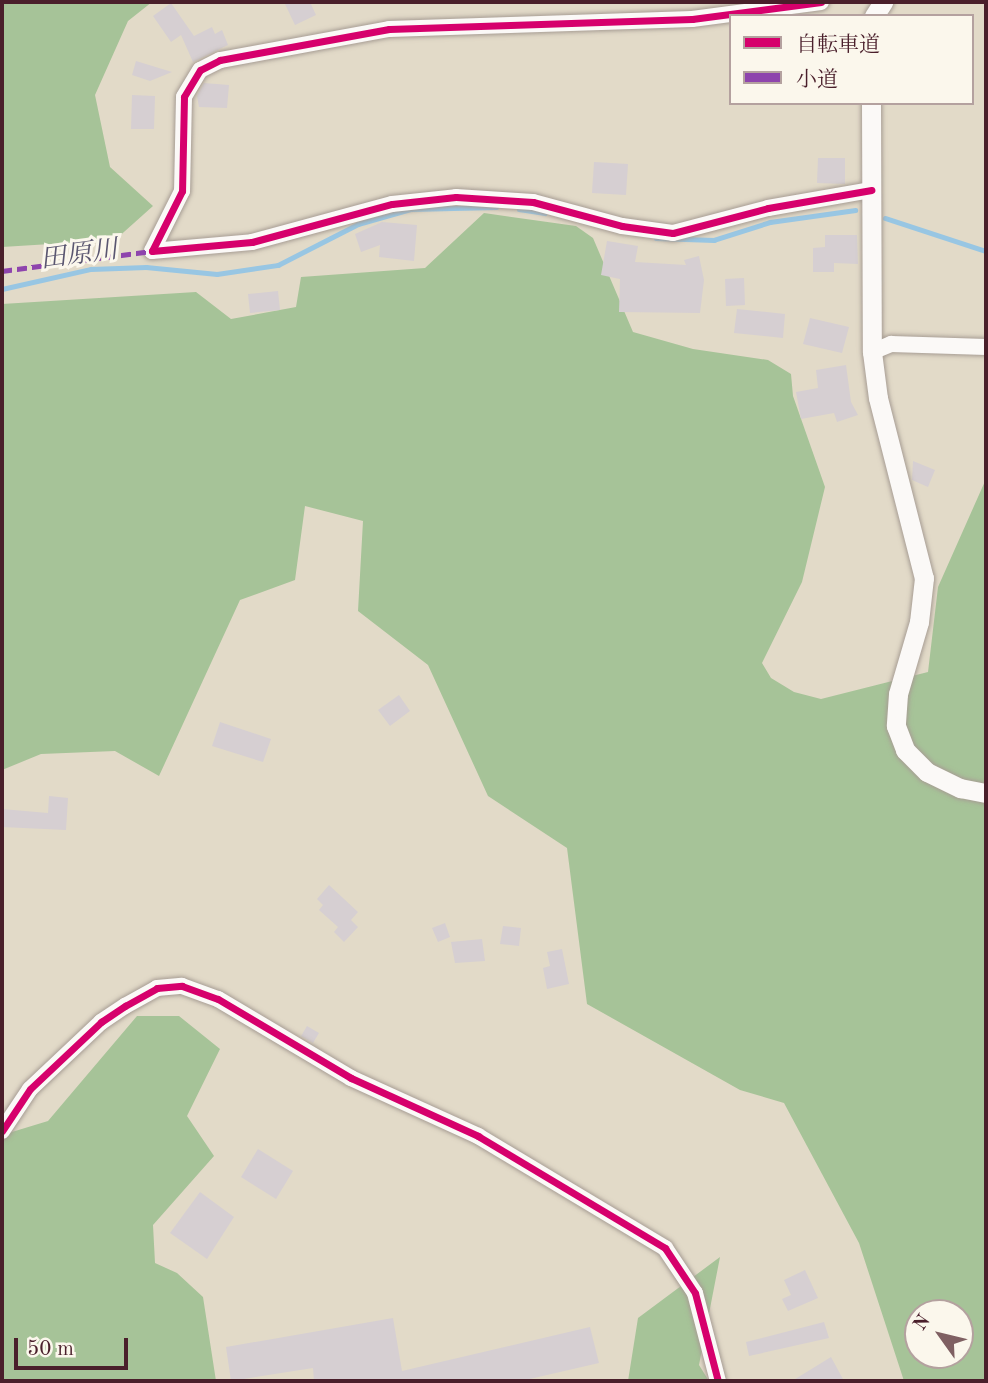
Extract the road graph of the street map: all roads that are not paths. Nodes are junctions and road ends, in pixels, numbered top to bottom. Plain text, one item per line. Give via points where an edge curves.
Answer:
1 (821, 2) edge
2 (729, 14) edge
3 (730, 14) edge
4 (870, 105) edge
5 (871, 190) junction
6 (986, 347) edge
7 (872, 352) junction
8 (986, 793) edge
9 (2, 1131) edge
10 (718, 1381) edge

1 - 3 street
2 - 5 street via 389,29 220,60 200,70 184,97 182,191 152,251 252,242 392,204 456,197 533,202 622,226 673,233 768,208
4 - 5 street
5 - 7 street
6 - 7 street via 891,344
7 - 8 street via 878,398 924,578 919,622 898,694 896,726 905,750 927,772 960,788
9 - 10 street via 30,1089 101,1022 157,988 182,986 218,999 351,1078 478,1136 665,1248 695,1293

